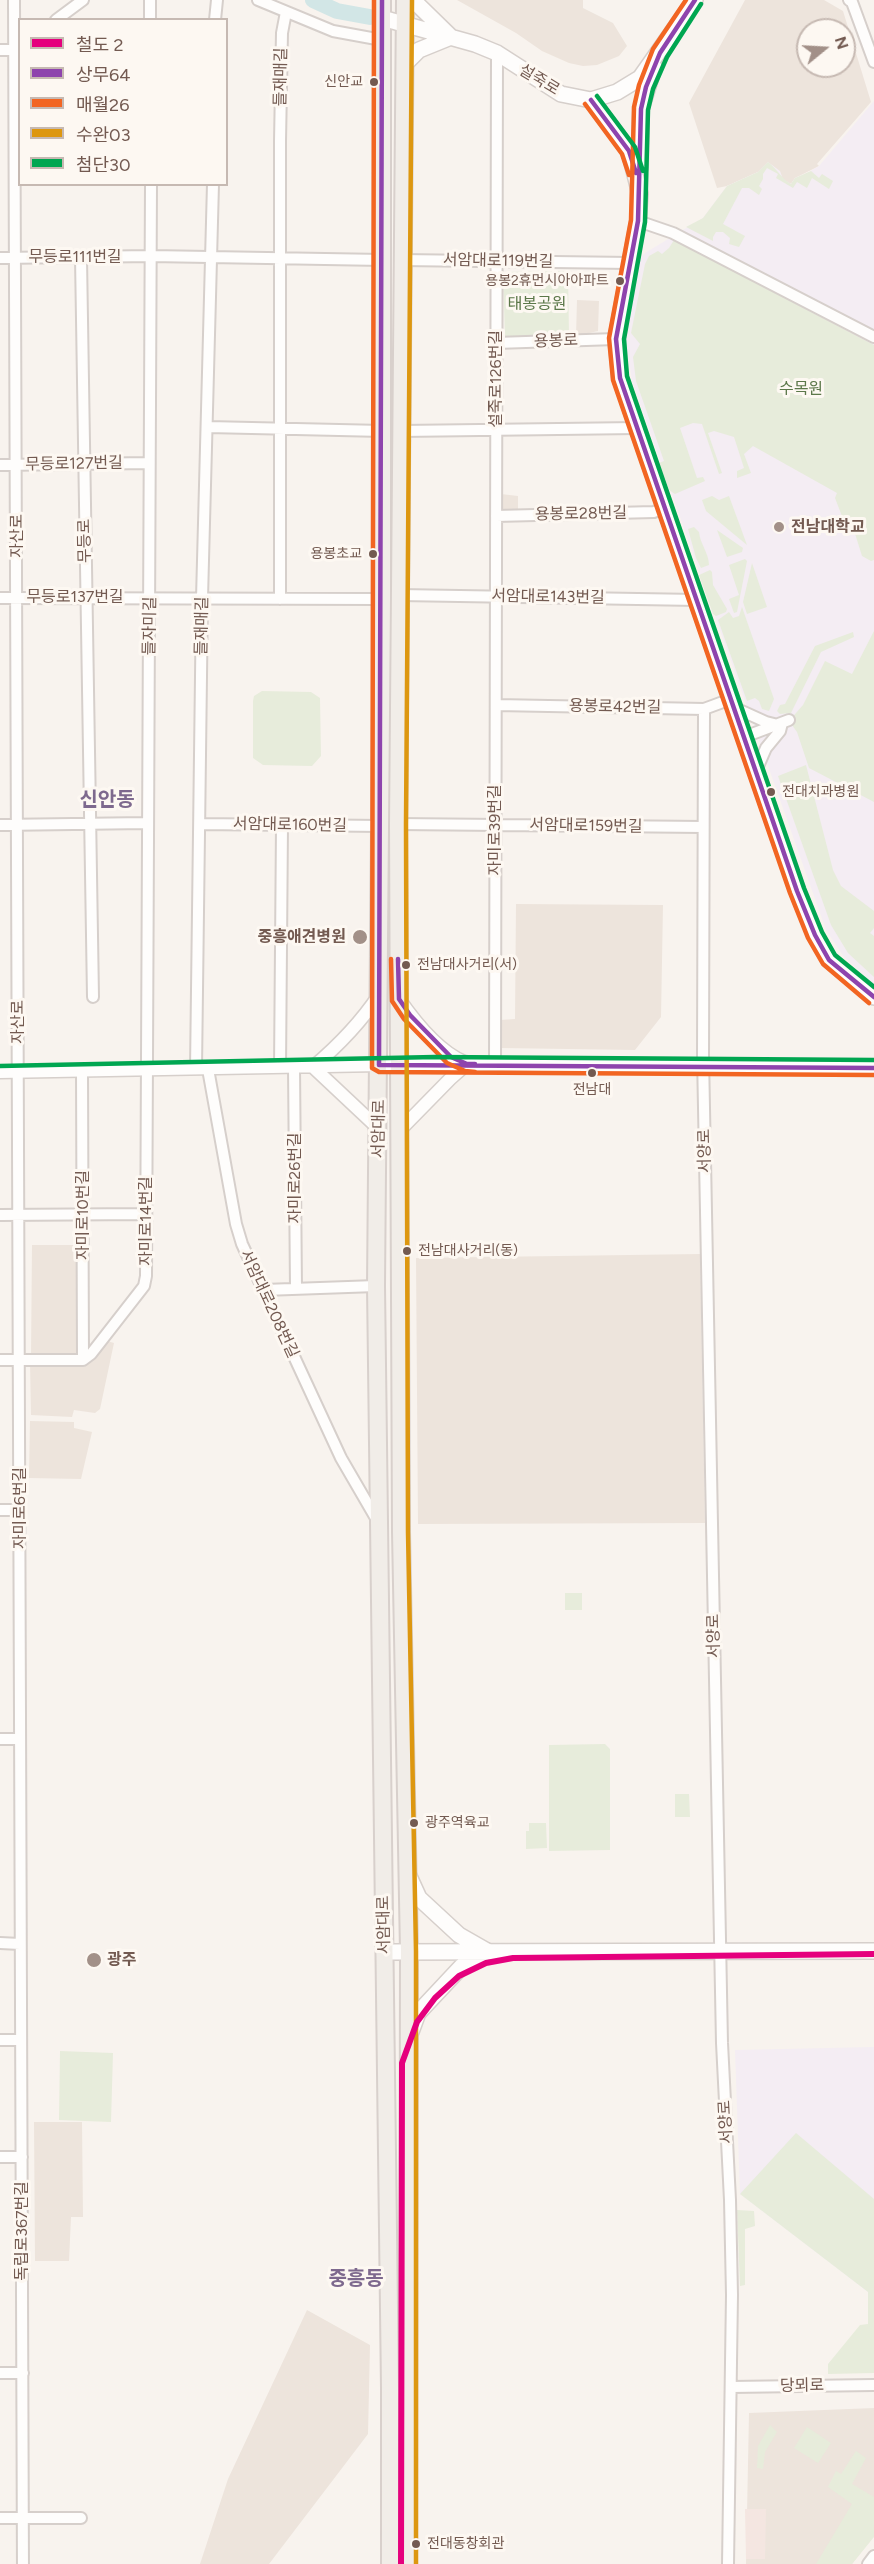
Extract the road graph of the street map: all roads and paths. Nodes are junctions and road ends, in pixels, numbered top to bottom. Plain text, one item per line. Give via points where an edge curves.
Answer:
1 (14, 0) edge
2 (83, 0) edge
3 (150, 0) edge
4 (217, 0) edge
5 (258, 0) edge
6 (382, 0) edge
7 (405, 0) edge
8 (413, 0) edge
9 (695, 0) edge
10 (849, 0) edge
11 (286, 12) junction
12 (59, 18) edge
13 (150, 18) edge
14 (215, 18) edge
15 (382, 31) junction
16 (405, 32) junction
17 (451, 37) junction
18 (16, 48) edge
19 (0, 50) edge
20 (497, 53) junction
21 (660, 53) junction
22 (874, 62) edge
23 (405, 64) junction
24 (591, 100) junction
25 (151, 186) edge
26 (213, 186) edge
27 (640, 194) junction
28 (638, 221) junction
29 (151, 256) junction
30 (15, 257) junction
31 (212, 257) junction
32 (282, 257) junction
33 (0, 258) edge
34 (81, 258) junction
35 (383, 260) junction
36 (402, 260) junction
37 (496, 261) junction
38 (630, 263) junction
39 (874, 337) edge
40 (616, 339) junction
41 (496, 343) junction
42 (208, 427) junction
43 (281, 428) junction
44 (637, 428) junction
45 (496, 430) junction
46 (382, 431) junction
47 (401, 431) junction
48 (149, 463) junction
49 (84, 464) junction
50 (0, 465) edge
51 (16, 465) junction
52 (666, 507) junction
53 (496, 516) junction
54 (400, 595) junction
55 (496, 596) junction
56 (17, 597) junction
57 (86, 597) junction
58 (150, 597) junction
59 (0, 598) edge
60 (202, 598) junction
61 (280, 599) junction
62 (382, 599) junction
63 (697, 600) junction
64 (732, 703) junction
65 (497, 705) junction
66 (704, 709) junction
67 (783, 723) junction
68 (744, 737) junction
69 (756, 771) junction
70 (146, 823) junction
71 (90, 824) junction
72 (200, 824) junction
73 (0, 825) edge
74 (17, 825) junction
75 (389, 825) junction
76 (495, 825) junction
77 (282, 826) junction
78 (703, 826) junction
79 (380, 994) junction
80 (93, 997) dead end
81 (874, 997) edge
82 (399, 999) junction
83 (468, 1064) junction
84 (495, 1064) junction
85 (379, 1065) junction
86 (399, 1065) junction
87 (280, 1067) junction
88 (294, 1067) junction
89 (313, 1067) junction
90 (147, 1068) junction
91 (703, 1068) junction
92 (874, 1068) edge
93 (202, 1069) junction
94 (82, 1070) junction
95 (5, 1072) edge
96 (379, 1129) junction
97 (400, 1130) junction
98 (82, 1214) junction
99 (145, 1214) junction
100 (0, 1215) edge
101 (19, 1215) junction
102 (376, 1286) junction
103 (296, 1289) junction
104 (264, 1290) junction
105 (0, 1360) edge
106 (19, 1360) junction
107 (83, 1360) junction
108 (0, 1510) edge
109 (20, 1510) junction
110 (378, 1523) junction
111 (0, 1739) edge
112 (20, 1739) junction
113 (407, 1873) junction
114 (0, 1944) edge
115 (20, 1944) junction
116 (721, 1950) junction
117 (409, 1951) junction
118 (487, 1951) junction
119 (874, 1951) edge
120 (384, 1952) junction
121 (410, 2038) junction
122 (0, 2040) edge
123 (21, 2040) junction
124 (0, 2157) edge
125 (21, 2157) junction
126 (0, 2373) edge
127 (22, 2373) junction
128 (874, 2385) edge
129 (731, 2387) junction
130 (0, 2518) edge
131 (23, 2518) junction
132 (81, 2518) dead end
133 (874, 2556) edge
134 (23, 2564) edge
135 (390, 2564) edge
136 (408, 2564) edge
137 (728, 2564) edge
138 (868, 2564) edge

1 - 18 street, 자산로
2 - 12 street
3 - 13 street
4 - 14 street
5 - 11 street
6 - 15 main road, 서암대로
7 - 16 main road, 서암대로
8 - 17 main road
9 - 21 main road
10 - 22 street
11 - 15 street via 333,31
11 - 32 street, 들재매길 via 282,33 280,141
15 - 16 main road, 설죽로
15 - 35 main road, 서암대로
16 - 17 main road, 설죽로
16 - 23 main road, 서암대로
17 - 20 main road, 설죽로
17 - 23 main road via 419,50
18 - 19 street
18 - 30 street, 자산로
20 - 24 main road, 설죽로 via 561,94
20 - 37 street, 설죽로126번길
21 - 24 main road via 634,83
21 - 27 main road via 641,109
23 - 36 main road, 서암대로
24 - 27 main road via 629,151
25 - 29 street, 들자미길
26 - 31 street, 들재매길
27 - 28 main road
28 - 38 main road
28 - 39 street via 673,233
29 - 31 street, 무등로111번길
29 - 34 street, 무등로111번길
29 - 48 street, 들자미길
30 - 33 street, 무등로111번길
30 - 34 street, 무등로111번길
30 - 51 street, 자산로
31 - 32 street, 무등로111번길
31 - 42 street, 들재매길
32 - 35 street, 무등로111번길
32 - 43 street, 들재매길
34 - 49 street, 무등로
35 - 46 main road, 서암대로
36 - 37 street, 서암대로119번길
36 - 47 main road, 서암대로
37 - 38 street, 서암대로119번길
37 - 41 street, 설죽로126번길
38 - 40 main road
40 - 41 street, 용봉로
40 - 44 main road via 621,378
41 - 45 street, 설죽로126번길
42 - 43 street
42 - 60 street, 들재매길
43 - 46 street
43 - 61 street, 들재매길
44 - 45 street
44 - 52 main road
45 - 47 street
45 - 53 street, 설죽로126번길
46 - 62 main road, 서암대로
47 - 54 main road, 서암대로
48 - 49 street, 무등로127번길
48 - 58 street, 들자미길
49 - 51 street, 무등로127번길
49 - 57 street, 무등로
50 - 51 street, 무등로127번길
51 - 56 street, 자산로
52 - 53 street, 용봉로28번길 via 654,512
52 - 63 main road
53 - 55 street, 설죽로126번길
54 - 55 street, 서암대로143번길
54 - 75 main road, 서암대로
55 - 63 street, 서암대로143번길
55 - 65 street, 자미로39번길
56 - 57 street, 무등로137번길
56 - 59 street, 무등로137번길
56 - 74 street, 자산로
57 - 58 street, 무등로137번길
57 - 71 street, 무등로
58 - 60 street, 무등로137번길
58 - 70 street, 들자미길
60 - 61 street, 무등로137번길
60 - 72 street, 들재매길
61 - 62 street, 무등로137번길
62 - 75 main road, 서암대로
63 - 64 main road
64 - 66 street, 용봉로42번길
64 - 67 street
64 - 68 main road
65 - 66 street, 용봉로42번길
65 - 76 street, 자미로39번길
66 - 78 street, 서양로
67 - 68 street
67 - 69 street
68 - 69 main road
69 - 81 main road via 797,891 823,952
70 - 71 street
70 - 90 street, 들자미길
71 - 74 street
71 - 80 street, 무등로
72 - 77 street, 서암대로160번길
72 - 93 street, 들재매길
73 - 74 street
74 - 95 street, 자산로
75 - 76 street, 서암대로159번길
75 - 77 street, 서암대로160번길
75 - 79 main road, 서암대로
75 - 82 main road, 서암대로
76 - 78 street, 서암대로159번길
76 - 84 street, 자미로39번길
77 - 87 street
78 - 91 street, 서양로
79 - 85 main road, 서암대로
79 - 89 street via 367,1014
82 - 83 street via 451,1057
82 - 86 main road, 서암대로
83 - 84 street
83 - 86 street
83 - 97 street
84 - 91 street
85 - 86 street
85 - 89 street
85 - 96 main road, 서암대로
86 - 97 main road, 서암대로
87 - 88 street
87 - 93 street
88 - 89 street
88 - 103 street, 자미로26번길
89 - 96 street
90 - 93 street
90 - 94 street
90 - 99 street, 자미로14번길
91 - 92 street
91 - 116 street, 서양로
93 - 104 street, 서암대로208번길 via 236,1224
94 - 95 street
94 - 98 street, 자미로10번길
95 - 101 street, 자미로6번길
96 - 102 main road, 서암대로
97 - 113 main road, 서암대로
98 - 99 street
98 - 101 street
98 - 107 street, 자미로10번길
99 - 107 street, 자미로14번길 via 144,1286
100 - 101 street
101 - 106 street, 자미로6번길
102 - 103 street
102 - 110 main road, 서암대로
103 - 104 street
104 - 110 street, 서암대로208번길 via 341,1458
105 - 106 street
106 - 107 street
106 - 109 street, 자미로6번길
108 - 109 street
109 - 112 street, 자미로6번길
110 - 120 main road, 서암대로
111 - 112 street
112 - 115 street, 자미로6번길
113 - 117 main road, 서암대로
113 - 118 main road via 419,1898 459,1935
114 - 115 street
115 - 123 street, 독립로367번길
116 - 118 main road
116 - 119 main road
116 - 129 street, 서양로 via 730,2200
117 - 118 main road
117 - 120 main road
117 - 121 main road, 서암대로
118 - 121 main road via 462,1966 418,2013
120 - 135 main road, 서암대로
121 - 136 main road, 서암대로
122 - 123 street
123 - 125 street, 독립로367번길
124 - 125 street
125 - 127 street, 독립로367번길
126 - 127 street
127 - 131 street, 독립로367번길
128 - 129 street, 당뫼로
129 - 137 street, 서양로
130 - 131 street
131 - 132 street
131 - 134 street, 독립로367번길
133 - 138 street

